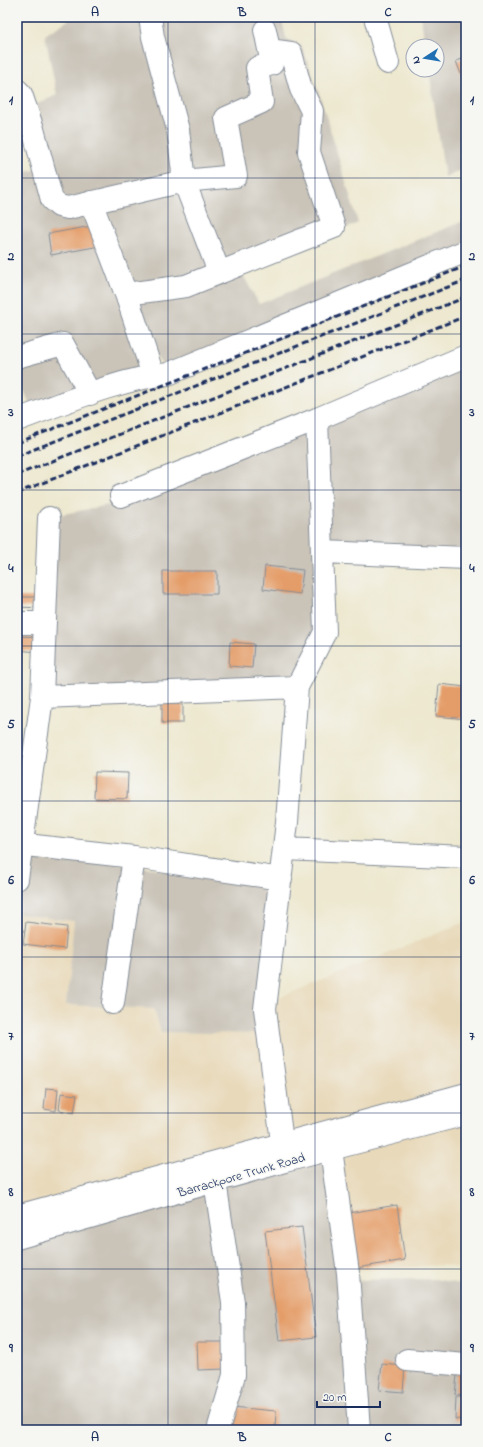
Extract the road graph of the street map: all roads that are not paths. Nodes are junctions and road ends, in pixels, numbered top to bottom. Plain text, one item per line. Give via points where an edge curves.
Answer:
1 (150, 17) edge
2 (375, 17) edge
3 (388, 64) dead end
4 (17, 90) edge
5 (184, 181) junction
6 (91, 202) junction
7 (466, 251) edge
8 (219, 272) junction
9 (126, 294) junction
10 (466, 356) edge
11 (17, 357) edge
12 (153, 375) junction
13 (90, 394) junction
14 (17, 420) edge
15 (317, 420) junction
16 (121, 496) dead end
17 (50, 518) dead end
18 (322, 552) junction
19 (466, 558) edge
20 (17, 623) edge
21 (45, 623) junction
22 (297, 686) junction
23 (42, 697) junction
24 (19, 844) edge
25 (284, 849) junction
26 (134, 857) junction
27 (466, 857) edge
28 (17, 879) edge
29 (281, 879) junction
30 (114, 1003) dead end
31 (466, 1094) edge
32 (466, 1114) edge
33 (282, 1142) junction
34 (331, 1149) junction
35 (215, 1181) junction
36 (17, 1216) edge
37 (17, 1238) edge
38 (407, 1360) dead end
39 (466, 1365) edge
40 (218, 1430) edge
41 (359, 1430) edge

1 - 5 street via 153,38 178,130
2 - 3 street
4 - 6 street via 21,94 33,129 52,200 58,206 68,208
5 - 6 street
5 - 8 street
5 - 8 street via 236,176 226,118 262,102 257,68 272,64 267,40 291,53 301,89 312,111 309,152 334,227
6 - 9 street
7 - 12 street via 168,374
8 - 9 street via 186,286
9 - 12 street
10 - 15 street
11 - 13 street via 63,344
12 - 13 street
13 - 14 street
15 - 16 street
15 - 18 street
17 - 21 street
18 - 19 street
18 - 22 street via 325,632
20 - 21 street
21 - 23 street
22 - 23 street
22 - 25 street
23 - 24 street
24 - 26 street
24 - 28 street
25 - 27 street
25 - 29 street
26 - 29 street
26 - 30 street
29 - 33 street via 265,1009
31 - 33 street, Barrackpore Trunk Road
32 - 34 street, Barrackpore Trunk Road
33 - 36 street, Barrackpore Trunk Road
34 - 35 street, Barrackpore Trunk Road
34 - 41 street via 348,1274
35 - 37 street, Barrackpore Trunk Road
35 - 40 street via 233,1302 234,1375
38 - 39 street

